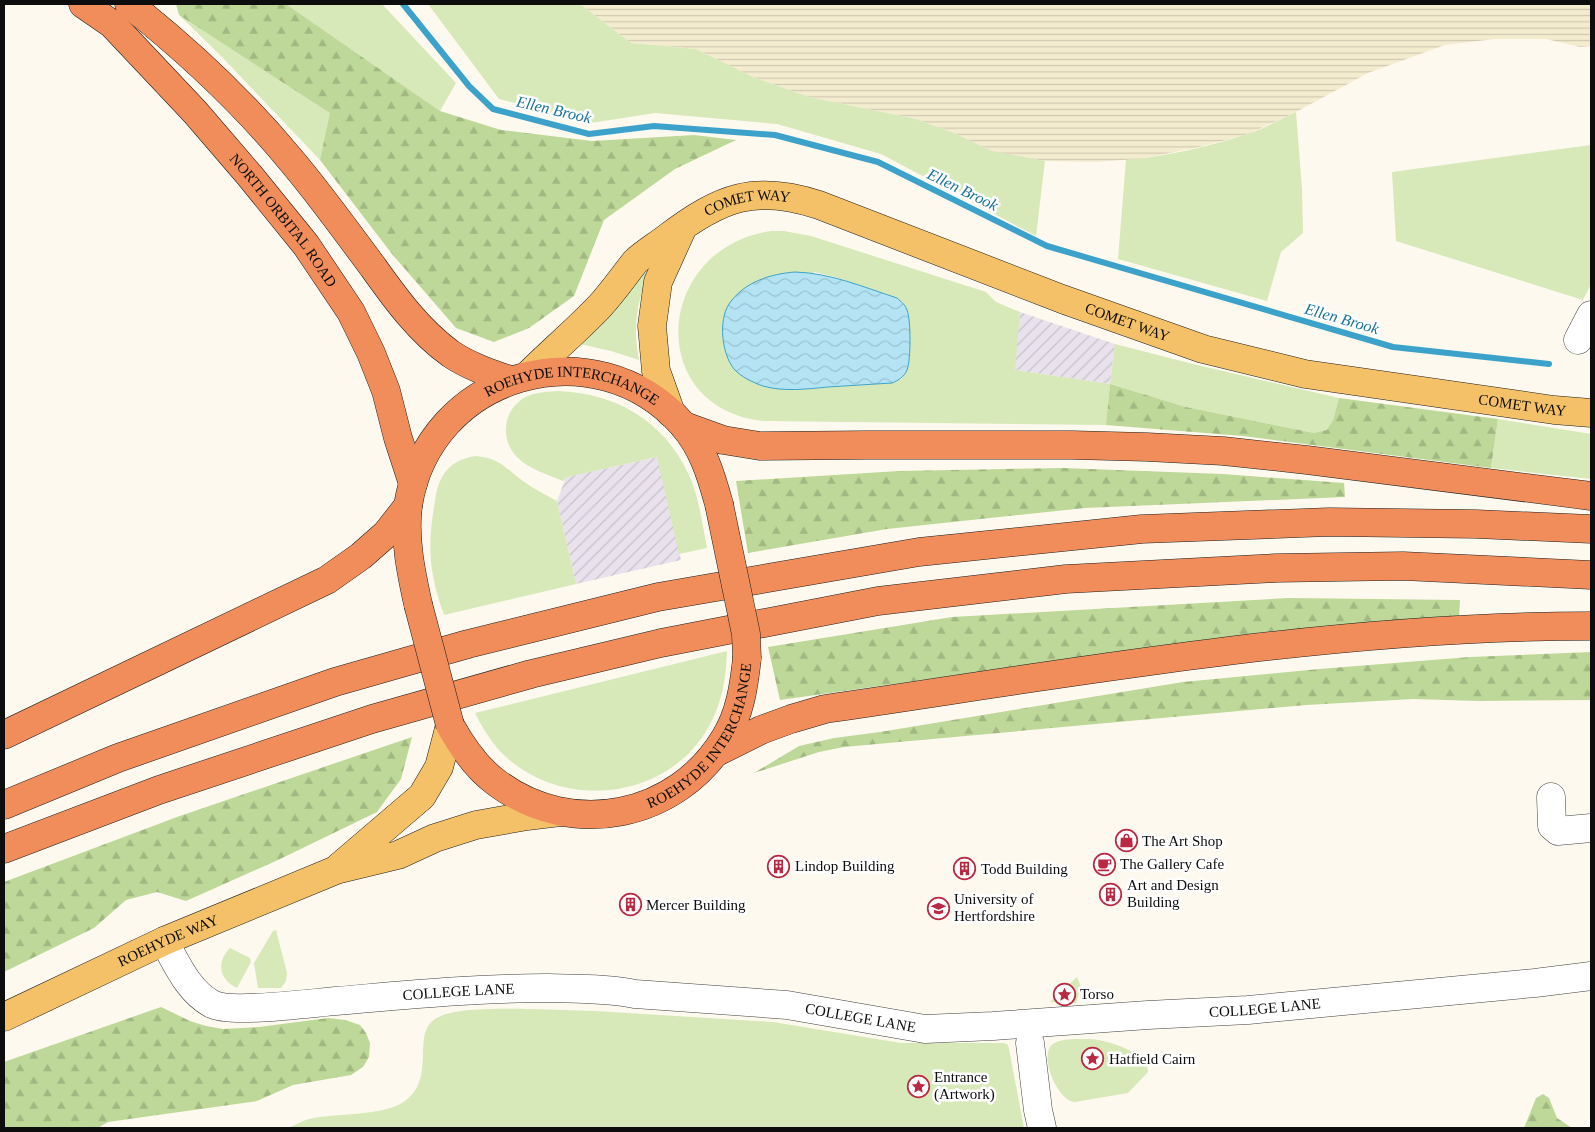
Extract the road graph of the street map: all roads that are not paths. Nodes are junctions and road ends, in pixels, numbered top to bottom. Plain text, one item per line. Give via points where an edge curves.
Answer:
1 (83, 4) edge
2 (129, 4) edge
3 (684, 225) junction
4 (1591, 315) edge
5 (1578, 340) dead end
6 (519, 378) junction
7 (1591, 413) edge
8 (677, 419) junction
9 (411, 495) junction
10 (1591, 496) edge
11 (1591, 529) edge
12 (1591, 575) edge
13 (1591, 626) edge
14 (450, 725) junction
15 (4, 736) edge
16 (715, 753) junction
17 (1551, 797) dead end
18 (4, 805) edge
19 (560, 812) junction
20 (1591, 828) edge
21 (4, 849) edge
22 (336, 870) junction
23 (164, 941) junction
24 (1591, 976) edge
25 (4, 1017) edge
26 (1030, 1043) dead end
27 (1042, 1128) edge

1 - 9 highway, NORTH ORBITAL ROAD via 112,24 195,112 306,245 351,312 386,391
2 - 6 highway via 230,93 290,158 395,298 431,338 478,369
3 - 6 main road, COMET WAY via 637,261 600,306
3 - 7 main road, COMET WAY via 717,205 741,198 766,194 795,197 1203,349 1305,374
3 - 8 main road, COMET WAY via 658,282 652,326 656,371
4 - 5 street
6 - 8 highway, ROEHYDE INTERCHANGE via 558,371 589,373 622,382 646,394
6 - 9 highway, ROEHYDE INTERCHANGE via 488,390 449,420 422,461
8 - 10 highway via 723,440 760,446 1147,446 1317,461
8 - 16 highway, ROEHYDE INTERCHANGE, bridge via 704,457 719,504 746,634 743,693 734,720
9 - 14 highway, ROEHYDE INTERCHANGE, bridge via 407,527 411,569
9 - 15 highway via 386,534 327,580
11 - 18 highway via 1329,522 1142,529 919,552 658,597 468,644 335,682 118,758
12 - 21 highway via 1403,566 1277,568 1066,579 878,601 661,643 532,674 400,711 159,790
13 - 16 highway via 1392,634 1207,653 825,709 791,718
14 - 19 highway, ROEHYDE INTERCHANGE via 462,746 496,783 538,806
14 - 22 main road, ROEHYDE WAY via 439,767 422,796
16 - 19 highway, ROEHYDE INTERCHANGE via 696,775 646,805 618,813
17 - 20 street via 1552,826 1558,831
19 - 22 main road, ROEHYDE WAY via 476,825 435,838 398,855
22 - 23 main road, ROEHYDE WAY
23 - 24 street, COLLEGE LANE via 191,988 213,1005 244,1009 501,988 583,989 787,1006 925,1029 1248,1010
23 - 25 main road, ROEHYDE WAY
26 - 27 street

